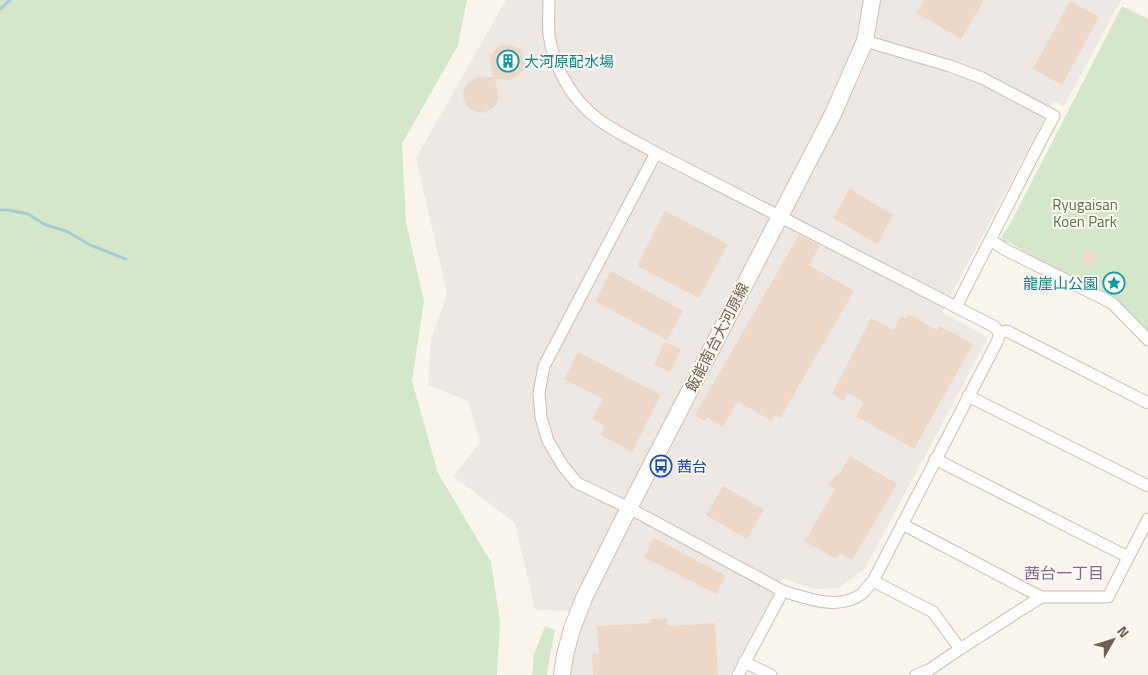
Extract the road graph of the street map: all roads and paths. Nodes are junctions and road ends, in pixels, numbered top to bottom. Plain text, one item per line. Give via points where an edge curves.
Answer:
1 (548, 0) edge
2 (872, 0) edge
3 (864, 41) junction
4 (656, 153) junction
5 (779, 216) junction
6 (990, 240) junction
7 (956, 307) junction
8 (999, 333) junction
9 (1148, 340) edge
10 (968, 396) junction
11 (1148, 404) edge
12 (935, 460) junction
13 (1148, 486) edge
14 (629, 508) junction
15 (1148, 519) edge
16 (902, 524) junction
17 (1128, 557) junction
18 (873, 581) junction
19 (783, 591) junction
20 (1041, 596) junction
21 (960, 649) junction
22 (744, 662) junction
23 (562, 675) edge
24 (738, 675) edge
25 (771, 675) edge
26 (916, 675) edge

1 - 4 street via 549,35 555,60 581,105 615,131
2 - 3 street, 飯能南台大河原線
3 - 5 street, 飯能南台大河原線 via 833,114
3 - 6 street via 982,78 1054,116
4 - 5 street
4 - 14 street via 544,366 539,393 540,417 548,440 563,466 578,482
5 - 7 street
5 - 14 street, 飯能南台大河原線
6 - 7 street
6 - 9 street via 1112,303
7 - 8 street via 995,327
8 - 10 street
8 - 11 street via 1007,331
10 - 12 street
10 - 13 street
12 - 16 street
12 - 17 street
14 - 19 street
14 - 23 street, 飯能南台大河原線 via 584,598 572,629
15 - 17 street
16 - 18 street
16 - 20 street
17 - 20 street via 1108,597
18 - 19 street via 862,593 847,601 830,603
18 - 21 street via 933,612
19 - 22 street
20 - 21 street
21 - 26 street
22 - 24 street
22 - 25 street

